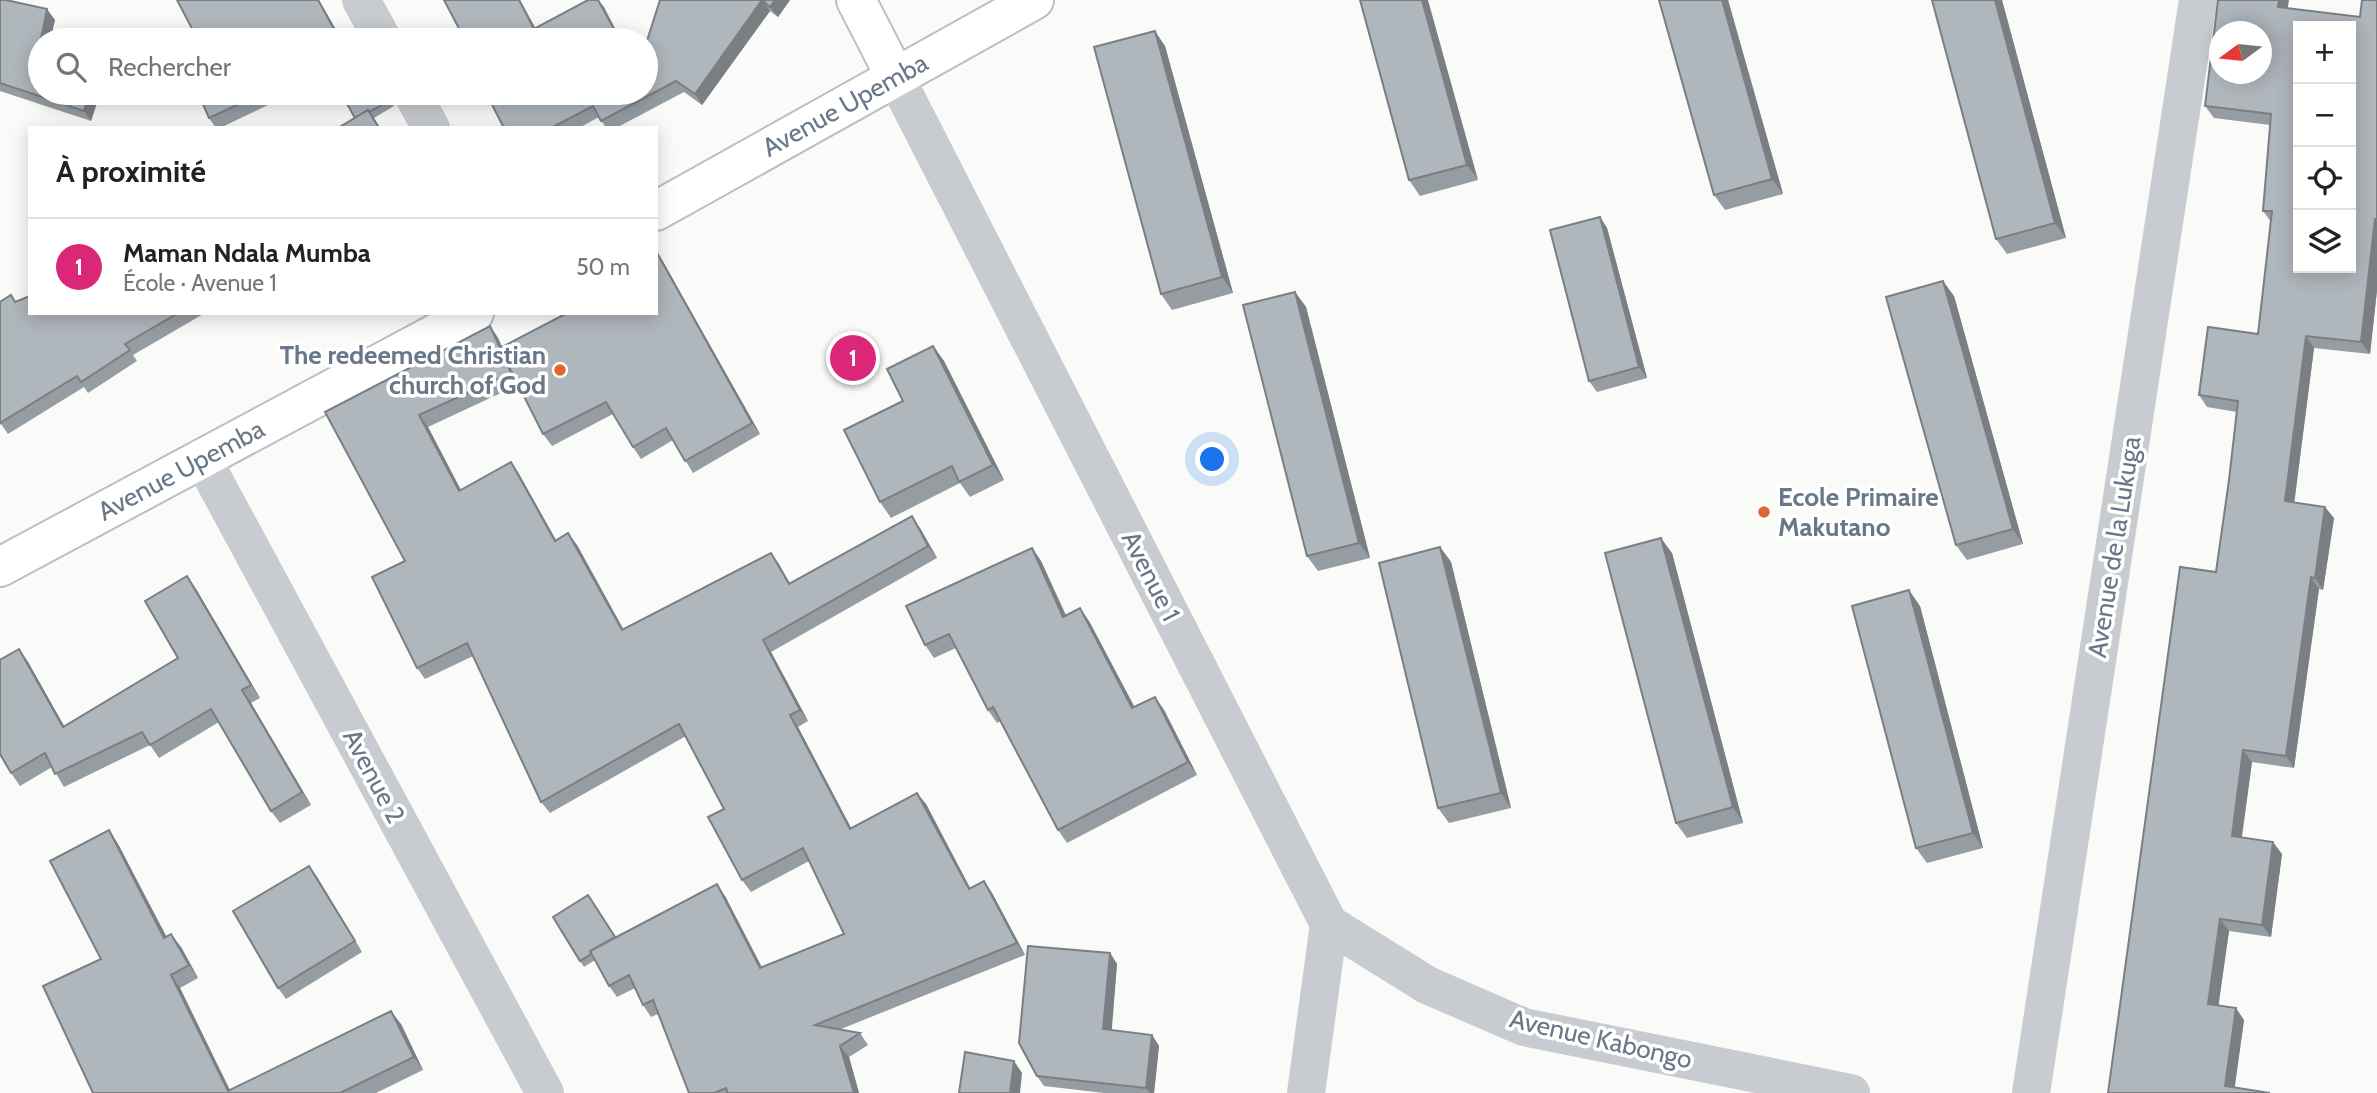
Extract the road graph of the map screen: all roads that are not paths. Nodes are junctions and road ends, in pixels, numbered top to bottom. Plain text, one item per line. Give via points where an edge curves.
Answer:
1 (361, 0) edge
2 (856, 0) edge
3 (1034, 0) edge
4 (2198, 0) edge
5 (376, 28) edge
6 (895, 76) junction
7 (419, 105) edge
8 (430, 126) edge
9 (658, 210) edge
10 (470, 315) edge
11 (202, 458) junction
12 (0, 567) edge
13 (1329, 924) junction
14 (545, 1093) edge
15 (1306, 1093) edge
16 (1851, 1093) edge
17 (2031, 1093) edge

1 - 5 street
2 - 6 street
3 - 6 street, Avenue Upemba
4 - 17 street, Avenue de la Lukuga
6 - 9 street, Avenue Upemba
6 - 13 street, Avenue 1
7 - 8 street
10 - 11 street, Avenue Upemba
11 - 12 street, Avenue Upemba
11 - 14 street, Avenue 2
13 - 15 street
13 - 16 street, Avenue Kabongo via 1427,985 1524,1027

